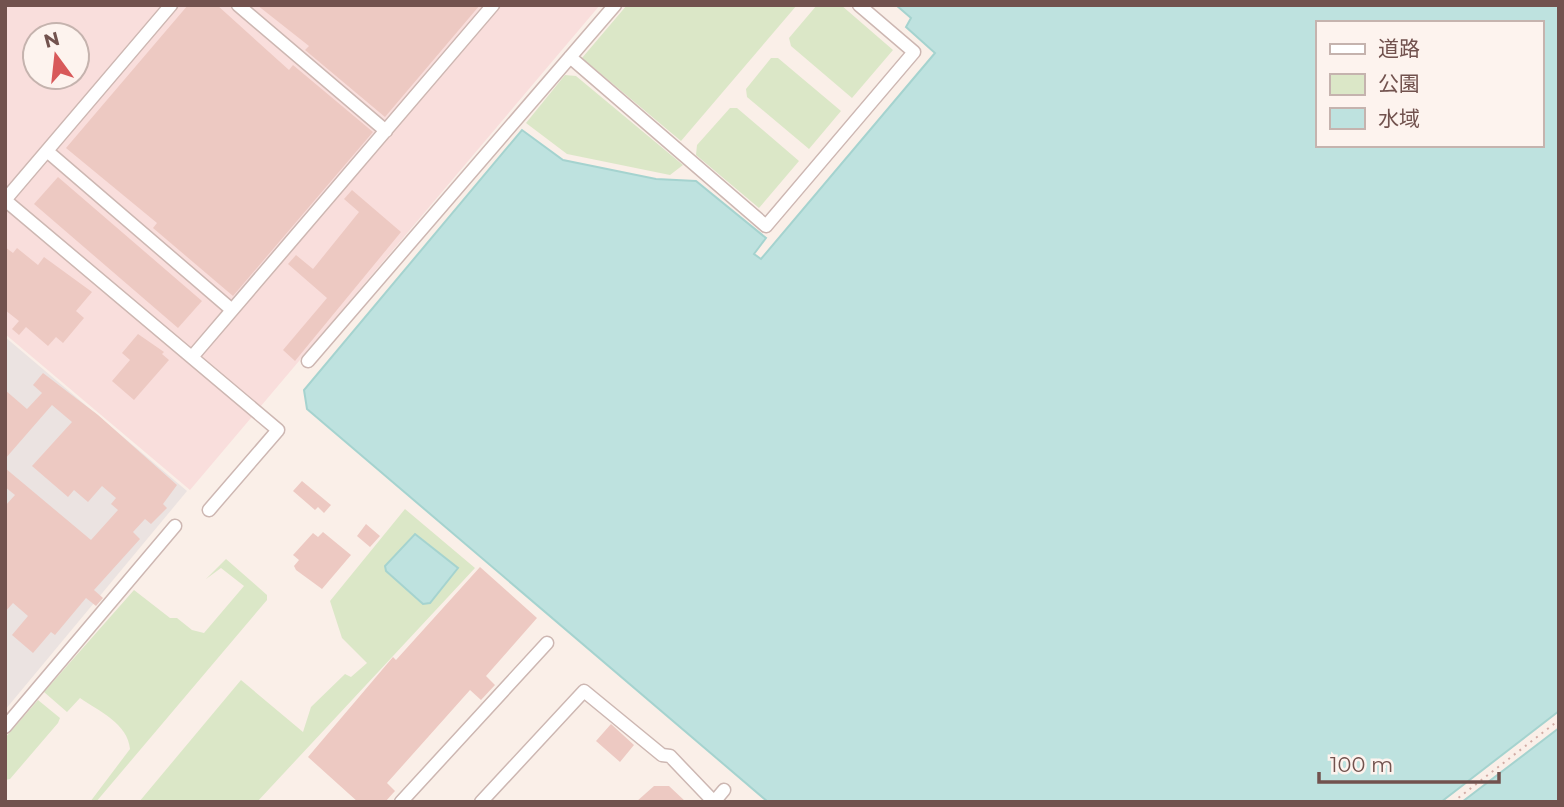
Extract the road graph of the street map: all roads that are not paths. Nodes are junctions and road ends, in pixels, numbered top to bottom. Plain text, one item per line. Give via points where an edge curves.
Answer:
1 (171, 5) edge
2 (238, 5) edge
3 (493, 5) edge
4 (615, 5) edge
5 (859, 5) edge
6 (570, 57) junction
7 (386, 131) junction
8 (47, 151) junction
9 (5, 200) edge
10 (232, 310) junction
11 (192, 357) junction
12 (308, 361) dead end
13 (209, 510) dead end
14 (175, 526) dead end
15 (547, 643) dead end
16 (5, 727) edge
17 (724, 790) dead end
18 (401, 802) edge
19 (481, 802) edge
20 (714, 802) edge

1 - 8 lane
2 - 7 lane
3 - 7 lane
4 - 6 lane
5 - 6 lane via 914,52 766,226
6 - 12 lane
7 - 10 lane
8 - 9 lane
8 - 10 lane
9 - 11 lane
10 - 11 lane
11 - 13 lane via 278,430
14 - 16 lane
15 - 18 lane
17 - 20 lane
19 - 20 lane via 584,691 662,755 670,756

